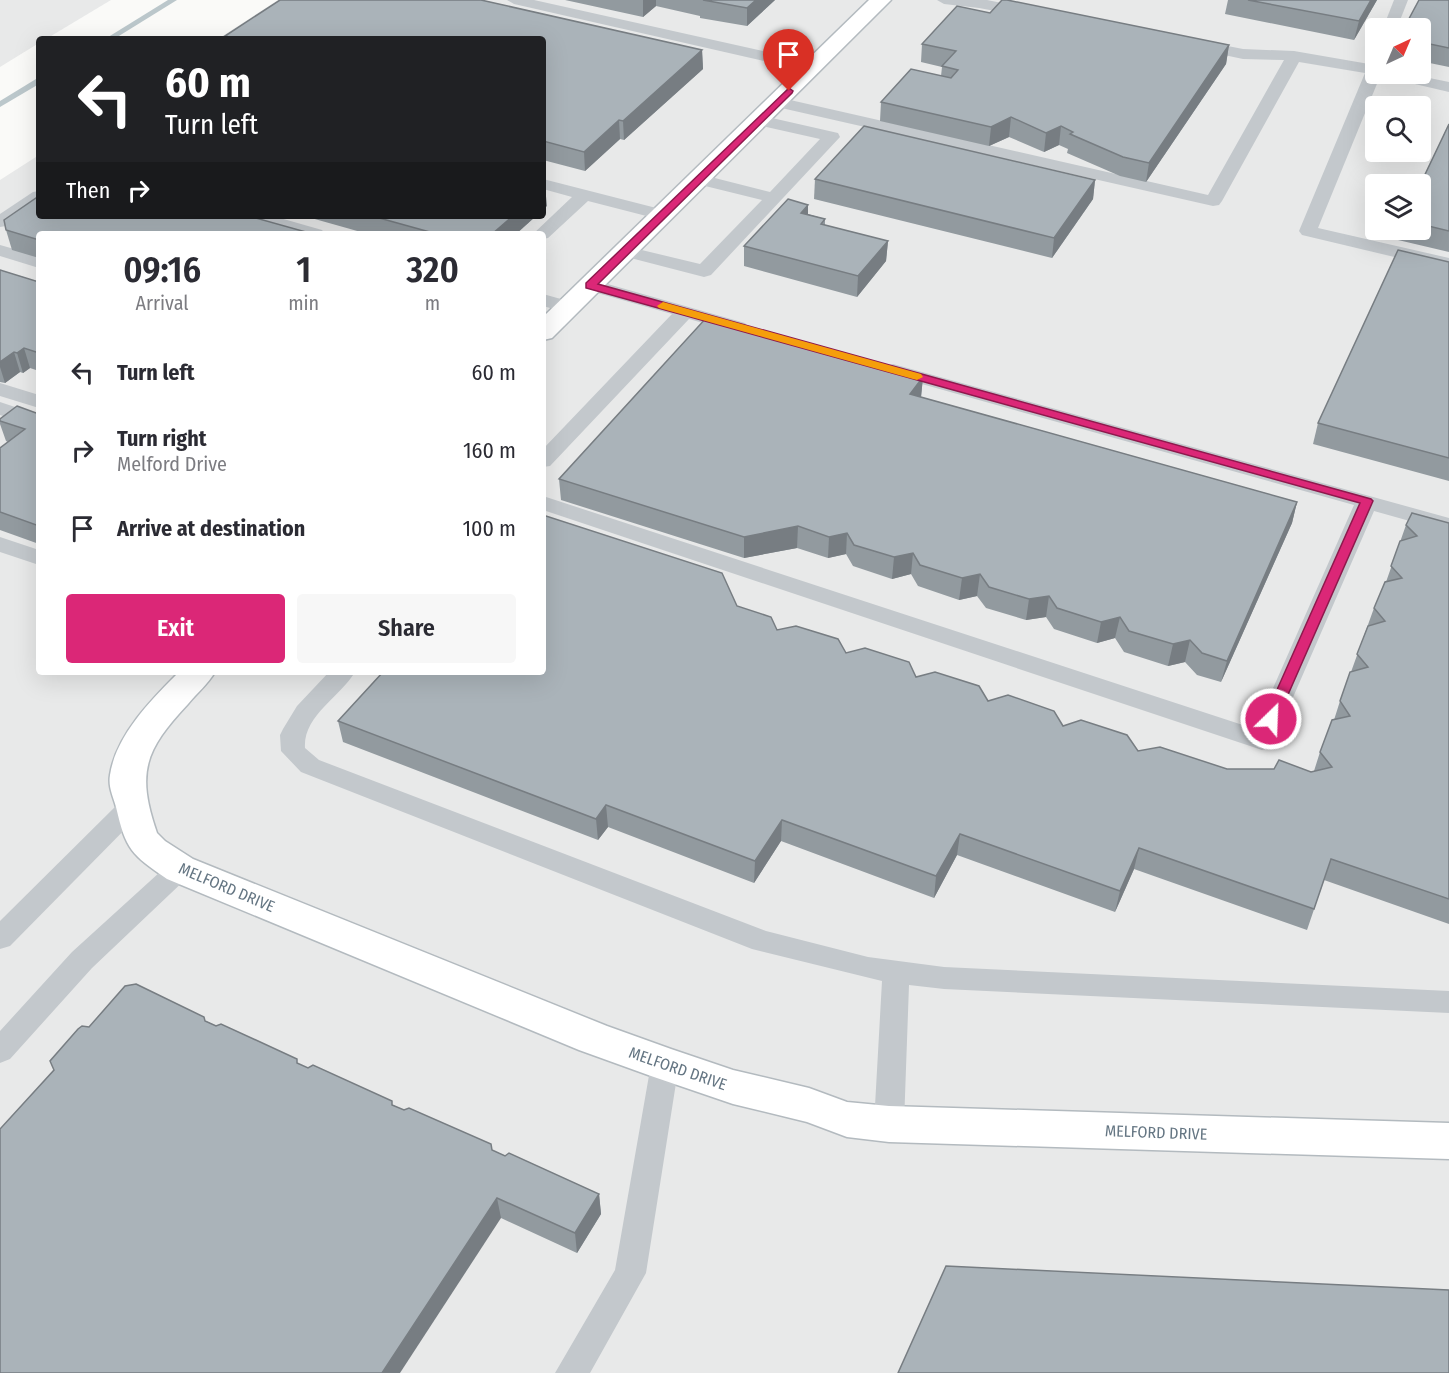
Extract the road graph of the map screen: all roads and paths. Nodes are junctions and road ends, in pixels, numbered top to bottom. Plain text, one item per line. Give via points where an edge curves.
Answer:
1 (514, 0) edge
2 (881, 0) edge
3 (944, 0) edge
4 (1401, 0) edge
5 (536, 2) edge
6 (1037, 14) edge
7 (1394, 18) edge
8 (1186, 43) edge
9 (1294, 56) junction
10 (812, 67) junction
11 (1365, 67) edge
12 (1431, 82) edge
13 (1372, 84) edge
14 (1449, 87) edge
15 (777, 102) junction
16 (848, 119) junction
17 (759, 120) junction
18 (832, 137) junction
19 (699, 179) junction
20 (546, 185) edge
21 (585, 195) junction
22 (36, 198) edge
23 (774, 198) junction
24 (662, 215) junction
25 (264, 219) edge
26 (0, 222) edge
27 (306, 231) edge
28 (545, 231) edge
29 (0, 250) edge
30 (625, 251) junction
31 (36, 261) edge
32 (1449, 264) edge
33 (590, 285) junction
34 (546, 301) edge
35 (568, 308) junction
36 (685, 312) junction
37 (546, 329) edge
38 (754, 331) edge
39 (870, 363) edge
40 (0, 389) edge
41 (36, 401) edge
42 (3, 413) edge
43 (36, 421) edge
44 (546, 458) edge
45 (1367, 501) junction
46 (546, 504) edge
47 (1449, 525) edge
48 (0, 544) edge
49 (36, 557) edge
50 (196, 675) edge
51 (340, 675) edge
52 (132, 805) junction
53 (180, 869) junction
54 (0, 938) edge
55 (896, 972) junction
56 (1449, 1002) edge
57 (0, 1051) edge
58 (665, 1064) junction
59 (889, 1124) junction
60 (1449, 1141) edge
61 (572, 1373) edge

1 - 5 lane
2 - 10 street
3 - 6 lane
4 - 7 lane
5 - 10 lane
8 - 9 lane via 1243,54
9 - 11 lane
9 - 16 lane via 1213,201
10 - 15 street
12 - 14 lane
13 - 32 lane via 1308,231
15 - 16 lane
15 - 17 street
16 - 18 lane
17 - 18 lane
17 - 19 street
18 - 23 lane
19 - 23 lane
19 - 24 street
20 - 21 lane
21 - 24 lane
21 - 28 lane
22 - 26 lane
23 - 30 lane via 704,272
24 - 30 street
25 - 27 lane
29 - 31 lane
30 - 33 street
33 - 35 street
33 - 36 lane
34 - 35 lane
35 - 37 street
36 - 38 lane
36 - 44 lane
39 - 45 lane
40 - 41 lane
42 - 43 lane
45 - 46 lane via 1262,741
45 - 47 lane
48 - 49 lane
50 - 52 street, MELFORD DRIVE via 159,713 134,754 127,791
51 - 55 lane via 306,711 291,735 293,752 310,766 762,941
52 - 53 street, MELFORD DRIVE via 135,826 148,847
52 - 54 lane
53 - 57 lane via 82,960
53 - 58 street, MELFORD DRIVE via 592,1038
55 - 56 lane via 944,978
55 - 59 lane
58 - 59 street, MELFORD DRIVE via 847,1119
58 - 61 lane via 630,1273
59 - 60 street, MELFORD DRIVE

